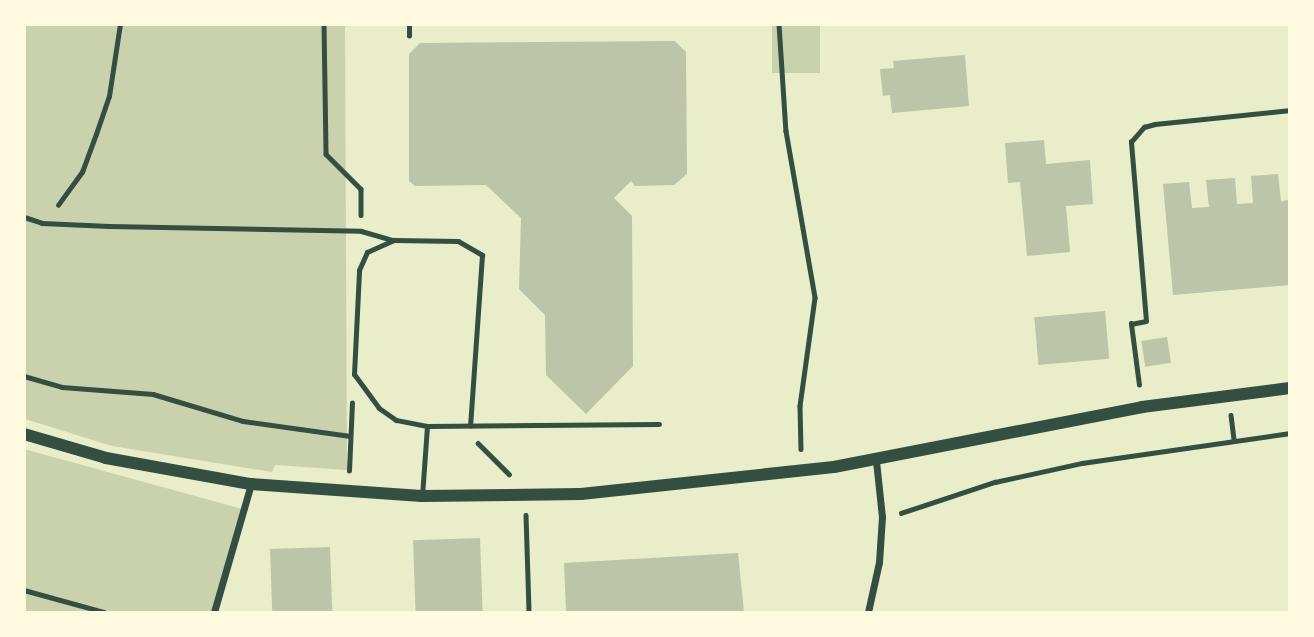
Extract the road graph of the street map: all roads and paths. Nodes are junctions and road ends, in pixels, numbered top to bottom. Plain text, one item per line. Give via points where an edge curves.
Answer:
1 (120, 24) edge
2 (324, 24) edge
3 (409, 24) edge
4 (779, 24) edge
5 (409, 36) dead end
6 (1290, 110) edge
7 (24, 217) edge
8 (42, 223) junction
9 (361, 231) junction
10 (394, 240) junction
11 (354, 374) junction
12 (24, 376) edge
13 (1290, 388) edge
14 (1142, 407) junction
15 (659, 424) dead end
16 (427, 426) junction
17 (470, 426) junction
18 (1290, 433) edge
19 (24, 434) edge
20 (350, 436) junction
21 (876, 461) junction
22 (802, 471) junction
23 (251, 484) junction
24 (349, 493) junction
25 (525, 495) junction
26 (422, 496) junction
27 (899, 514) dead end
28 (24, 590) edge
29 (104, 612) edge
30 (215, 612) edge
31 (530, 612) edge
32 (868, 612) edge

1 - 8 path via 108,96 82,172
2 - 9 path via 326,154 361,189
3 - 5 path
4 - 22 path via 786,131 815,298 800,406
6 - 14 path via 1154,124 1144,127 1131,142 1146,321 1131,324
7 - 8 lane
8 - 9 lane
9 - 10 lane
10 - 11 lane via 367,252 359,270
10 - 17 lane via 458,241 482,255
11 - 16 lane via 379,408 397,420
11 - 20 path
12 - 20 path via 62,387 153,394 243,421
13 - 14 street
14 - 21 street
15 - 17 lane
16 - 17 lane
16 - 26 lane
17 - 25 path via 480,447 502,465
18 - 27 path via 1082,463 995,482
19 - 23 street via 106,458
20 - 24 path
21 - 22 street
21 - 32 street via 882,517 879,562
22 - 25 street via 637,490
23 - 24 street
23 - 30 street
24 - 26 street
25 - 26 street
25 - 31 path
28 - 29 path

